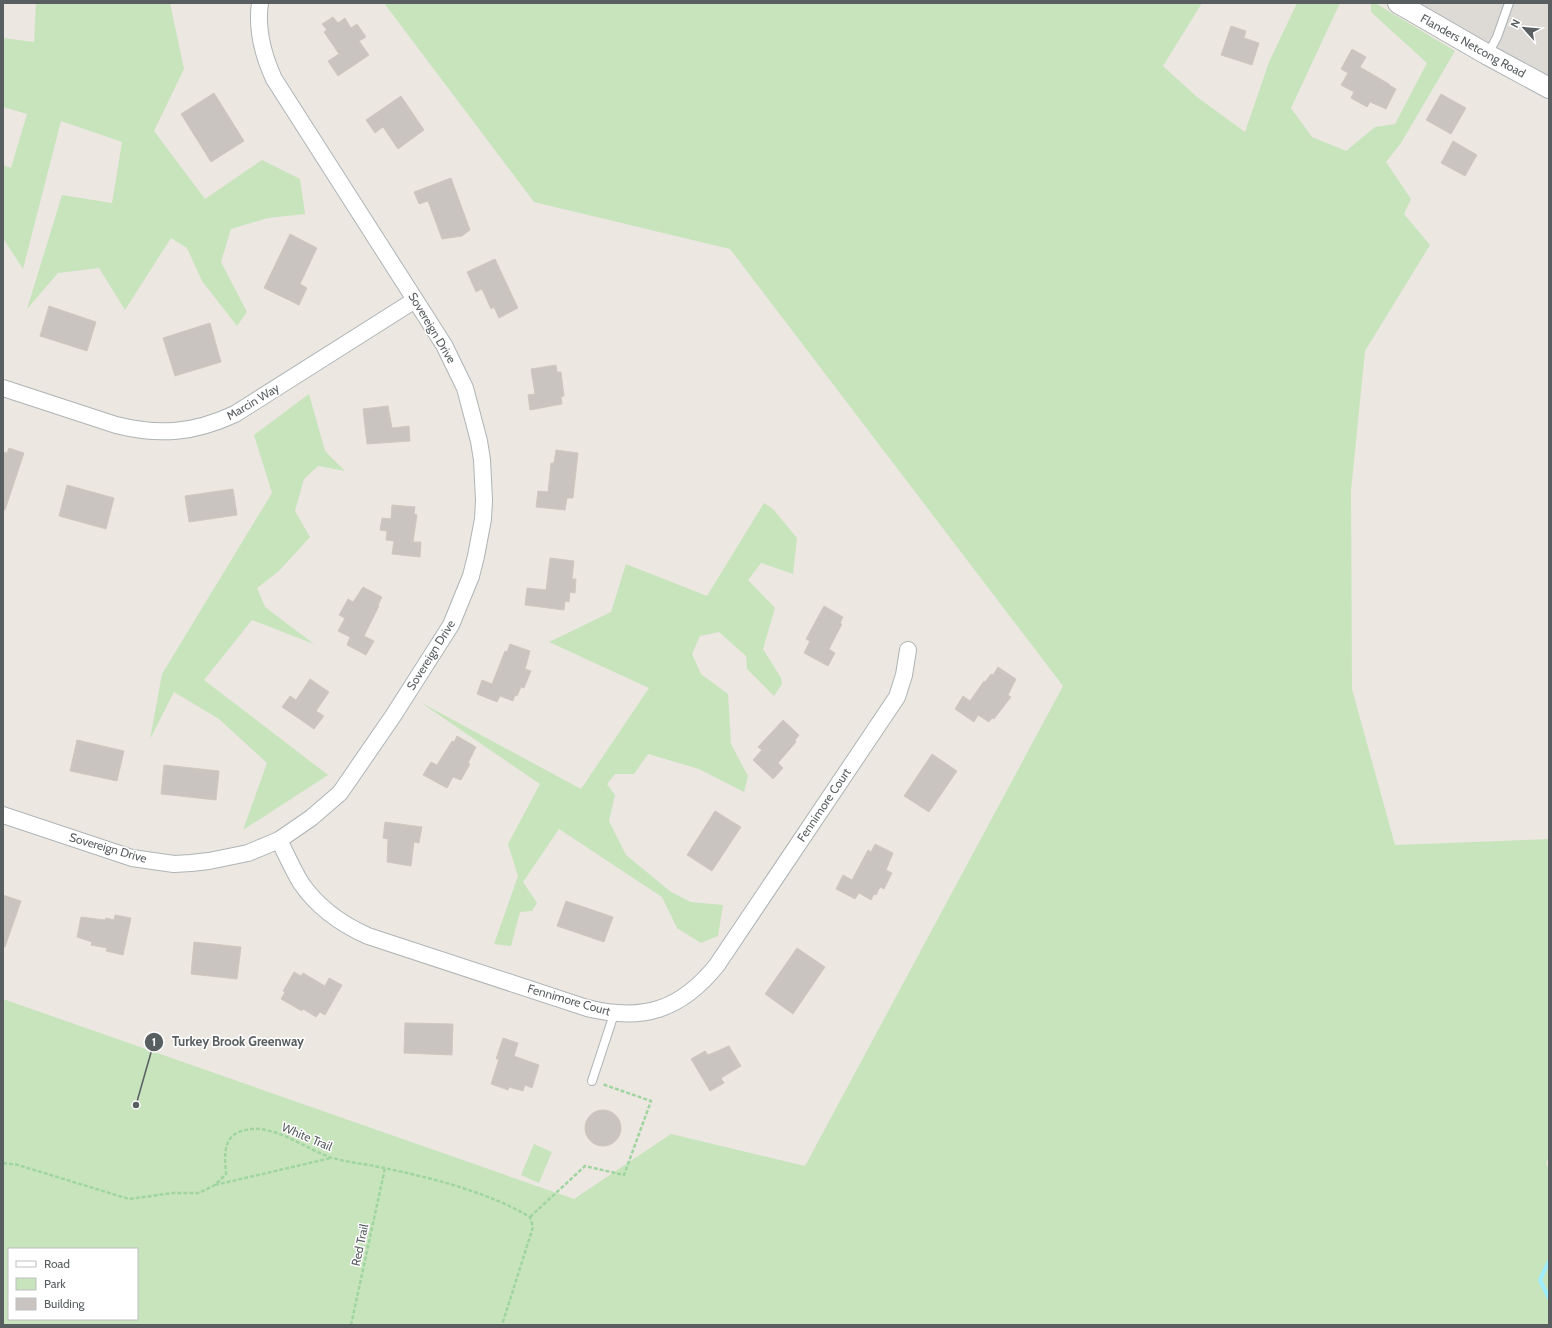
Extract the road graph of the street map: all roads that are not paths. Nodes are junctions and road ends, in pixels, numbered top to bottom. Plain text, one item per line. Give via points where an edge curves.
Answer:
1 (260, 3) edge
2 (1398, 3) edge
3 (1510, 3) edge
4 (1488, 55) junction
5 (1549, 88) edge
6 (415, 300) junction
7 (3, 388) edge
8 (908, 650) dead end
9 (3, 815) edge
10 (279, 840) junction
11 (614, 1014) junction
12 (592, 1081) road end

1 - 6 street, Sovereign Drive via 260,38 274,79
2 - 4 street, Flanders Netcong Road
3 - 4 lane
4 - 5 street, Flanders Netcong Road
6 - 7 street, Marcin Way via 235,414 196,428 174,432 130,429
6 - 10 street, Sovereign Drive via 444,345 458,373 476,428 482,460 484,500 483,519 471,576 451,625 340,793 296,830
8 - 11 street, Fennimore Court via 897,698 717,966 701,985 668,1006 654,1011
9 - 10 street, Sovereign Drive via 132,858 174,864 228,858
10 - 11 street, Fennimore Court via 309,894 328,913 353,929 587,1008
11 - 12 lane

